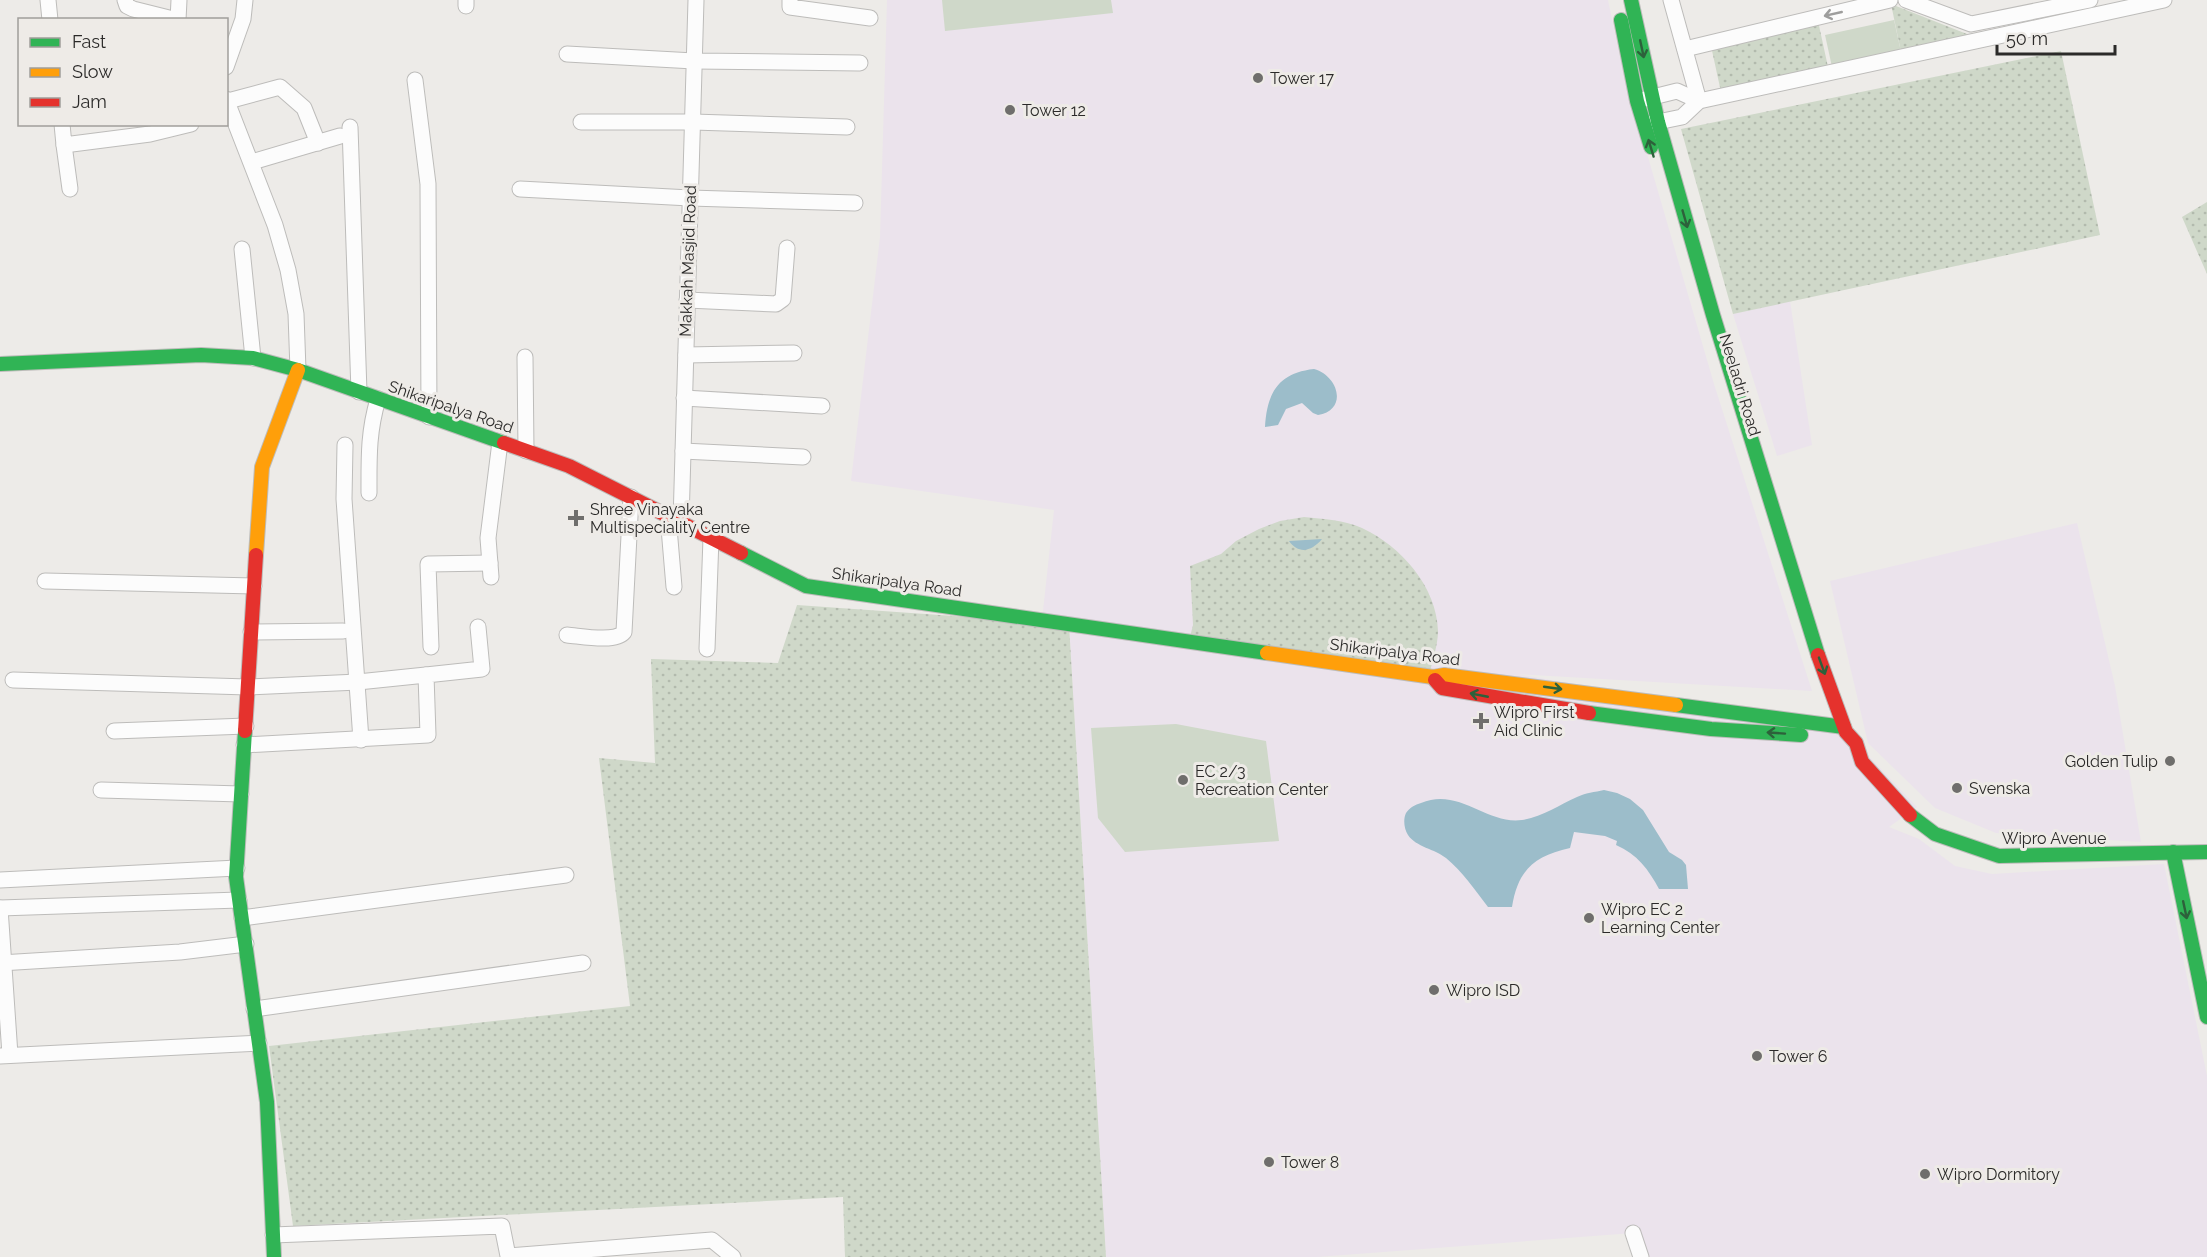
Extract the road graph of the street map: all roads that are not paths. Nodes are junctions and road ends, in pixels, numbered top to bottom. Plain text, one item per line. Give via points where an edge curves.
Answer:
1 (48, 0) edge
2 (178, 0) edge
3 (245, 0) edge
4 (696, 0) edge
5 (790, 0) edge
6 (1617, 0) edge
7 (1631, 0) edge
8 (1671, 0) edge
9 (1890, 0) edge
10 (1906, 0) edge
11 (2090, 0) edge
12 (2164, 0) edge
13 (131, 10) edge
14 (50, 18) edge
15 (169, 18) edge
16 (178, 18) edge
17 (870, 18) dead end
18 (1684, 50) junction
19 (567, 54) dead end
20 (228, 61) edge
21 (694, 61) junction
22 (860, 63) dead end
23 (415, 80) dead end
24 (1653, 97) junction
25 (1637, 101) junction
26 (1699, 101) junction
27 (228, 106) edge
28 (581, 122) dead end
29 (693, 122) junction
30 (1651, 124) junction
31 (62, 126) edge
32 (174, 126) edge
33 (847, 128) dead end
34 (149, 129) edge
35 (318, 143) junction
36 (64, 145) junction
37 (252, 162) junction
38 (70, 189) dead end
39 (520, 189) dead end
40 (690, 198) junction
41 (855, 203) dead end
42 (787, 248) dead end
43 (242, 249) dead end
44 (687, 300) junction
45 (794, 353) dead end
46 (686, 355) junction
47 (525, 357) dead end
48 (253, 358) junction
49 (0, 364) edge
50 (298, 370) junction
51 (359, 392) junction
52 (684, 398) junction
53 (378, 399) junction
54 (822, 406) dead end
55 (429, 417) junction
56 (500, 442) junction
57 (345, 445) dead end
58 (526, 451) junction
59 (683, 451) junction
60 (803, 457) dead end
61 (369, 493) dead end
62 (631, 497) junction
63 (674, 519) junction
64 (711, 538) junction
65 (45, 581) dead end
66 (254, 586) junction
67 (674, 587) dead end
68 (478, 627) dead end
69 (344, 631) dead end
70 (251, 632) junction
71 (567, 635) dead end
72 (431, 647) dead end
73 (707, 649) dead end
74 (426, 675) junction
75 (1433, 677) junction
76 (13, 680) dead end
77 (357, 682) junction
78 (248, 687) junction
79 (1817, 692) dead end
80 (246, 726) junction
81 (1837, 728) junction
82 (114, 731) dead end
83 (361, 740) junction
84 (244, 745) junction
85 (101, 790) dead end
86 (241, 794) junction
87 (2173, 852) junction
88 (2207, 852) edge
89 (237, 868) junction
90 (566, 875) dead end
91 (0, 880) edge
92 (239, 900) junction
93 (0, 908) edge
94 (242, 918) junction
95 (246, 944) junction
96 (2, 963) edge
97 (583, 963) dead end
98 (254, 1009) junction
99 (2207, 1017) edge
100 (259, 1043) junction
101 (5, 1055) edge
102 (1634, 1233) dead end
103 (273, 1235) junction
104 (508, 1256) edge
105 (274, 1257) edge
106 (733, 1257) edge
107 (1641, 1257) edge

1 - 14 street
2 - 16 street
3 - 20 street via 243,19
4 - 21 street, Makkah Masjid Road
5 - 17 street via 790,7
6 - 25 street, Neeladri Road
7 -> 24 street, Neeladri Road
8 - 18 street
9 -> 18 street
10 - 11 street via 1971,24
12 - 26 street
13 - 15 street
18 - 26 street
19 - 21 street
21 - 22 street
21 - 29 street, Makkah Masjid Road
23 - 55 street via 428,184
24 - 25 street
24 - 26 street via 1677,91
24 - 30 street, Neeladri Road
25 - 30 street, Neeladri Road
26 - 30 street via 1682,117
27 - 35 street via 279,87 304,108
27 - 37 street
28 - 29 street
29 - 33 street
29 - 40 street, Makkah Masjid Road
79 -> 30 street, Neeladri Road
30 -> 81 street, Neeladri Road via 1713,315
31 - 36 street
32 - 34 street
34 - 36 street
35 - 37 street
35 - 51 street via 345,131
36 - 38 street
37 - 50 street via 288,270 296,314
39 - 40 street
40 - 41 street
40 - 44 street, Makkah Masjid Road
42 - 44 street via 783,299 776,304
43 - 48 street
44 - 46 street, Makkah Masjid Road
45 - 46 street
46 - 52 street, Makkah Masjid Road
47 - 58 street
48 - 49 street, Shikaripalya Road via 201,355
48 - 50 street, Shikaripalya Road
50 - 51 street, Shikaripalya Road
50 - 66 street via 262,467
51 - 53 street, Shikaripalya Road
52 - 54 street
52 - 59 street, Makkah Masjid Road
53 - 55 street, Shikaripalya Road
53 - 61 street via 370,424
55 - 56 street, Shikaripalya Road
56 - 58 street, Shikaripalya Road
56 - 72 street via 488,538 490,570 428,564
57 - 77 street via 344,499
58 - 62 street, Shikaripalya Road via 569,466
59 - 60 street
59 - 63 street, Makkah Masjid Road
62 - 63 street, Shikaripalya Road
62 - 71 street via 624,632 610,638
63 - 64 street, Shikaripalya Road
63 - 67 street, Makkah Masjid Road
64 - 73 street
64 - 75 street, Shikaripalya Road via 806,586
65 - 66 street
66 - 70 street
68 - 74 street via 482,669
69 - 70 street
70 - 78 street
74 - 77 street
74 - 83 street via 428,735
75 -> 81 street, Shikaripalya Road via 1535,686
81 -> 75 street via 1678,725 1442,688
76 - 78 street
77 - 78 street
77 - 83 street
78 - 80 street
80 - 82 street
80 - 84 street
81 - 87 street, Wipro Avenue via 1856,743 1862,762 1911,816 1935,834 1999,856
83 - 84 street
84 - 86 street
85 - 86 street
86 - 89 street
87 - 88 street, Wipro Avenue
87 -> 99 street
89 - 91 street
89 - 92 street
90 - 94 street
92 - 93 street
92 - 94 street
93 - 96 street
94 - 95 street
95 - 96 street
95 - 98 street
96 - 101 street
97 - 98 street
98 - 100 street
100 - 101 street
100 - 103 street via 267,1102
102 - 107 street
103 - 104 street via 502,1226
103 - 105 street
104 - 106 street via 712,1240

